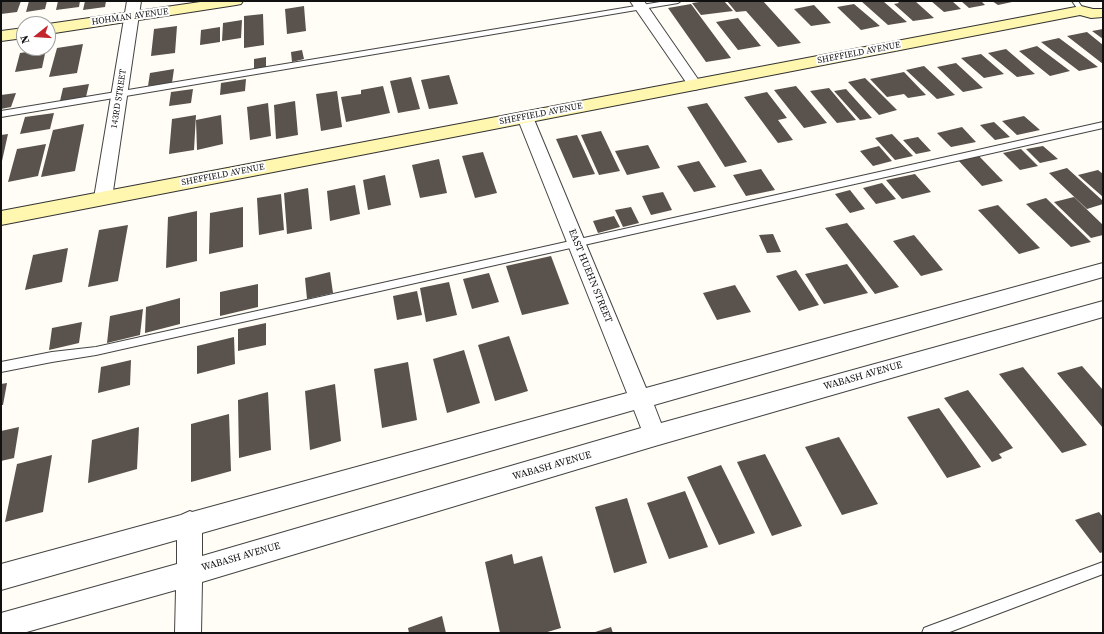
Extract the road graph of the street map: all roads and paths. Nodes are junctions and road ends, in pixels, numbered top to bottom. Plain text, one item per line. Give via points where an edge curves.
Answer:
1 (134, 1) edge
2 (236, 1) edge
3 (678, 1) edge
4 (639, 4) edge
5 (1081, 4) edge
6 (1103, 12) edge
7 (132, 16) junction
8 (56, 28) edge
9 (16, 34) edge
10 (1, 36) edge
11 (695, 85) junction
12 (119, 94) junction
13 (1, 114) edge
14 (524, 117) junction
15 (1103, 125) edge
16 (103, 198) junction
17 (1, 218) edge
18 (576, 242) junction
19 (1103, 270) edge
20 (1103, 309) edge
21 (1, 367) edge
22 (640, 398) junction
23 (655, 435) junction
24 (190, 523) junction
25 (1103, 568) edge
26 (189, 573) junction
27 (1, 577) edge
28 (1, 626) edge
29 (188, 633) edge
30 (929, 633) edge

1 - 7 street, 143RD STREET
2 - 7 street, HOHMAN AVENUE
3 - 4 lane
4 - 11 street
4 - 12 lane
5 - 6 street, SHEFFIELD AVENUE via 1091,14
5 - 11 street, SHEFFIELD AVENUE
7 - 8 street, HOHMAN AVENUE
7 - 12 street, 143RD STREET
9 - 10 street
11 - 14 street, SHEFFIELD AVENUE
12 - 13 lane
12 - 16 street, 143RD STREET
14 - 16 street, SHEFFIELD AVENUE
14 - 18 street, EAST HUEHN STREET
15 - 18 lane
16 - 17 street, SHEFFIELD AVENUE
18 - 21 lane via 96,351
18 - 22 street, EAST HUEHN STREET
19 - 22 street
20 - 23 street, WABASH AVENUE
22 - 23 street, EAST HUEHN STREET
22 - 24 street
23 - 26 street, WABASH AVENUE
24 - 26 street
24 - 27 street
25 - 30 lane
26 - 28 street, WABASH AVENUE
26 - 29 street

